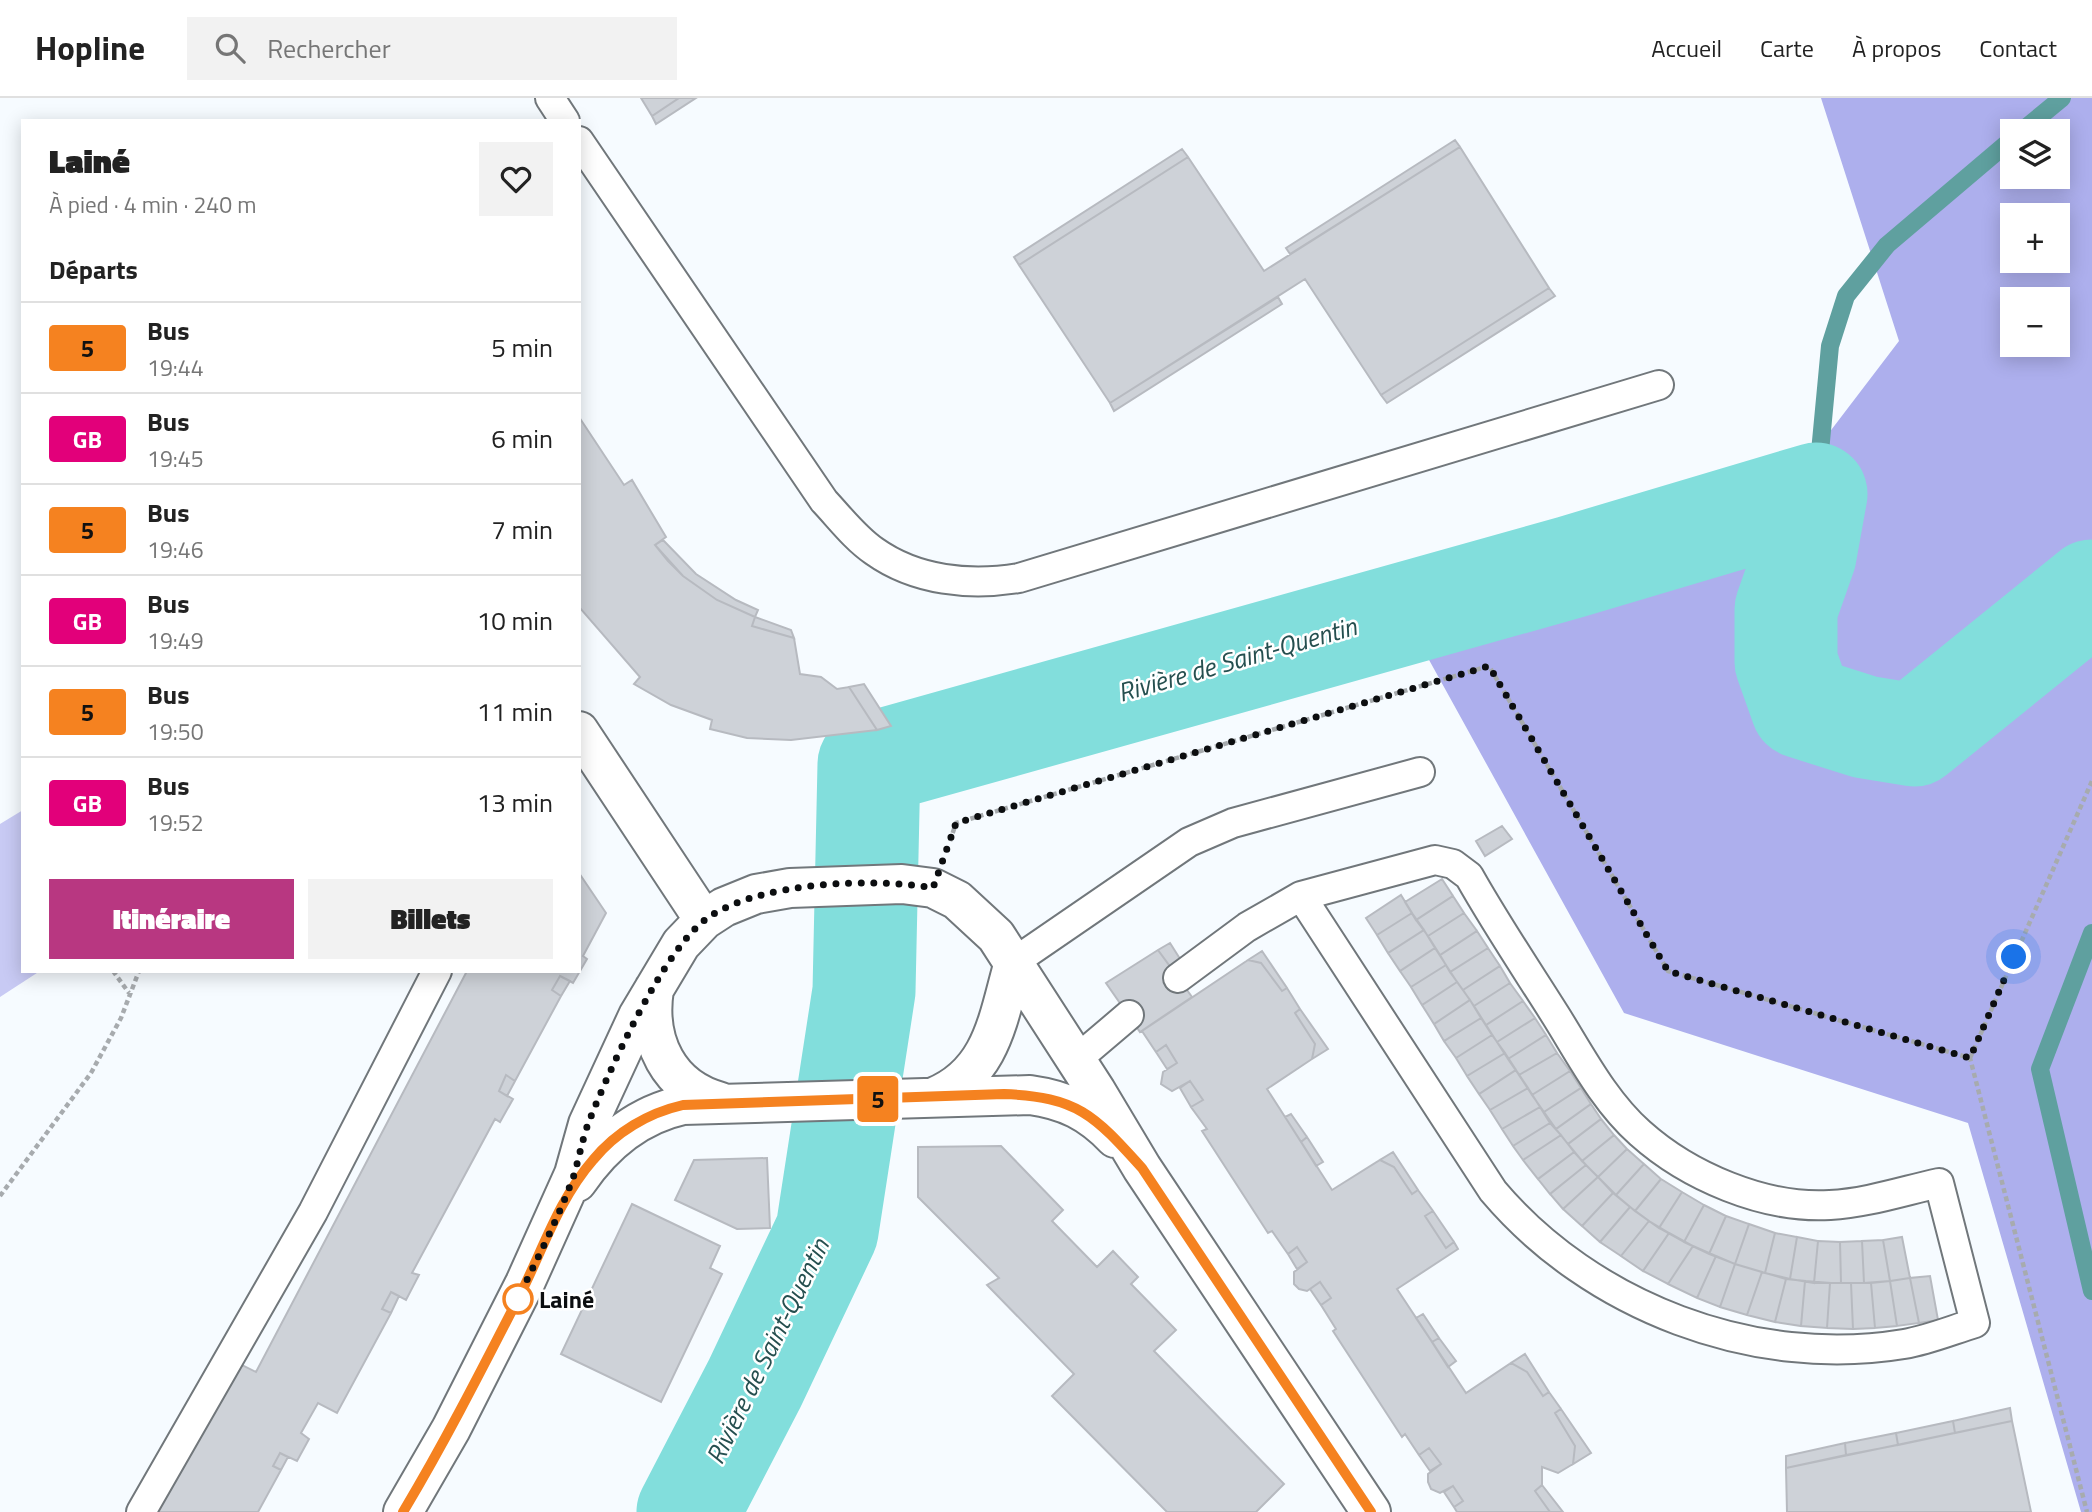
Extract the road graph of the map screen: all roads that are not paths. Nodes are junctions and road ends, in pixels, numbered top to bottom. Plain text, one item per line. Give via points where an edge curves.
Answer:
1 (550, 98) edge
2 (564, 119) edge
3 (581, 144) edge
4 (1659, 385) dead end
5 (581, 734) edge
6 (1420, 772) dead end
7 (1301, 896) junction
8 (704, 920) junction
9 (1014, 962) junction
10 (436, 973) edge
11 (1178, 978) dead end
12 (655, 987) junction
13 (1129, 1015) dead end
14 (1076, 1060) junction
15 (934, 1097) junction
16 (721, 1102) junction
17 (1142, 1168) junction
18 (562, 1203) junction
19 (141, 1512) edge
20 (403, 1512) edge
21 (1371, 1512) edge

1 - 2 lane
3 - 4 lane via 824,501 874,551 929,576 961,582 1019,578
5 - 8 street
6 - 9 lane via 1208,832
7 - 7 lane via 1493,1191 1541,1240 1601,1283 1670,1317 1774,1346 1822,1349 1905,1343 1975,1323 1939,1183 1828,1205 1791,1202 1750,1194 1674,1157 1640,1133 1617,1109 1469,876 1453,864 1435,860
7 - 11 lane via 1247,927
8 - 9 street via 757,894 832,886 918,886 957,900 996,936
8 - 12 street via 681,944
9 - 14 street
9 - 15 street via 992,1039 978,1066 957,1087
10 - 19 lane via 313,1212
12 - 16 street via 653,1024 667,1064 698,1095
12 - 18 street via 588,1124
13 - 14 lane
14 - 17 street
15 - 16 street
15 - 17 street via 1004,1094 1066,1102 1100,1123
16 - 18 street via 672,1107 632,1126 594,1159
17 - 21 street
18 - 20 street via 501,1333

